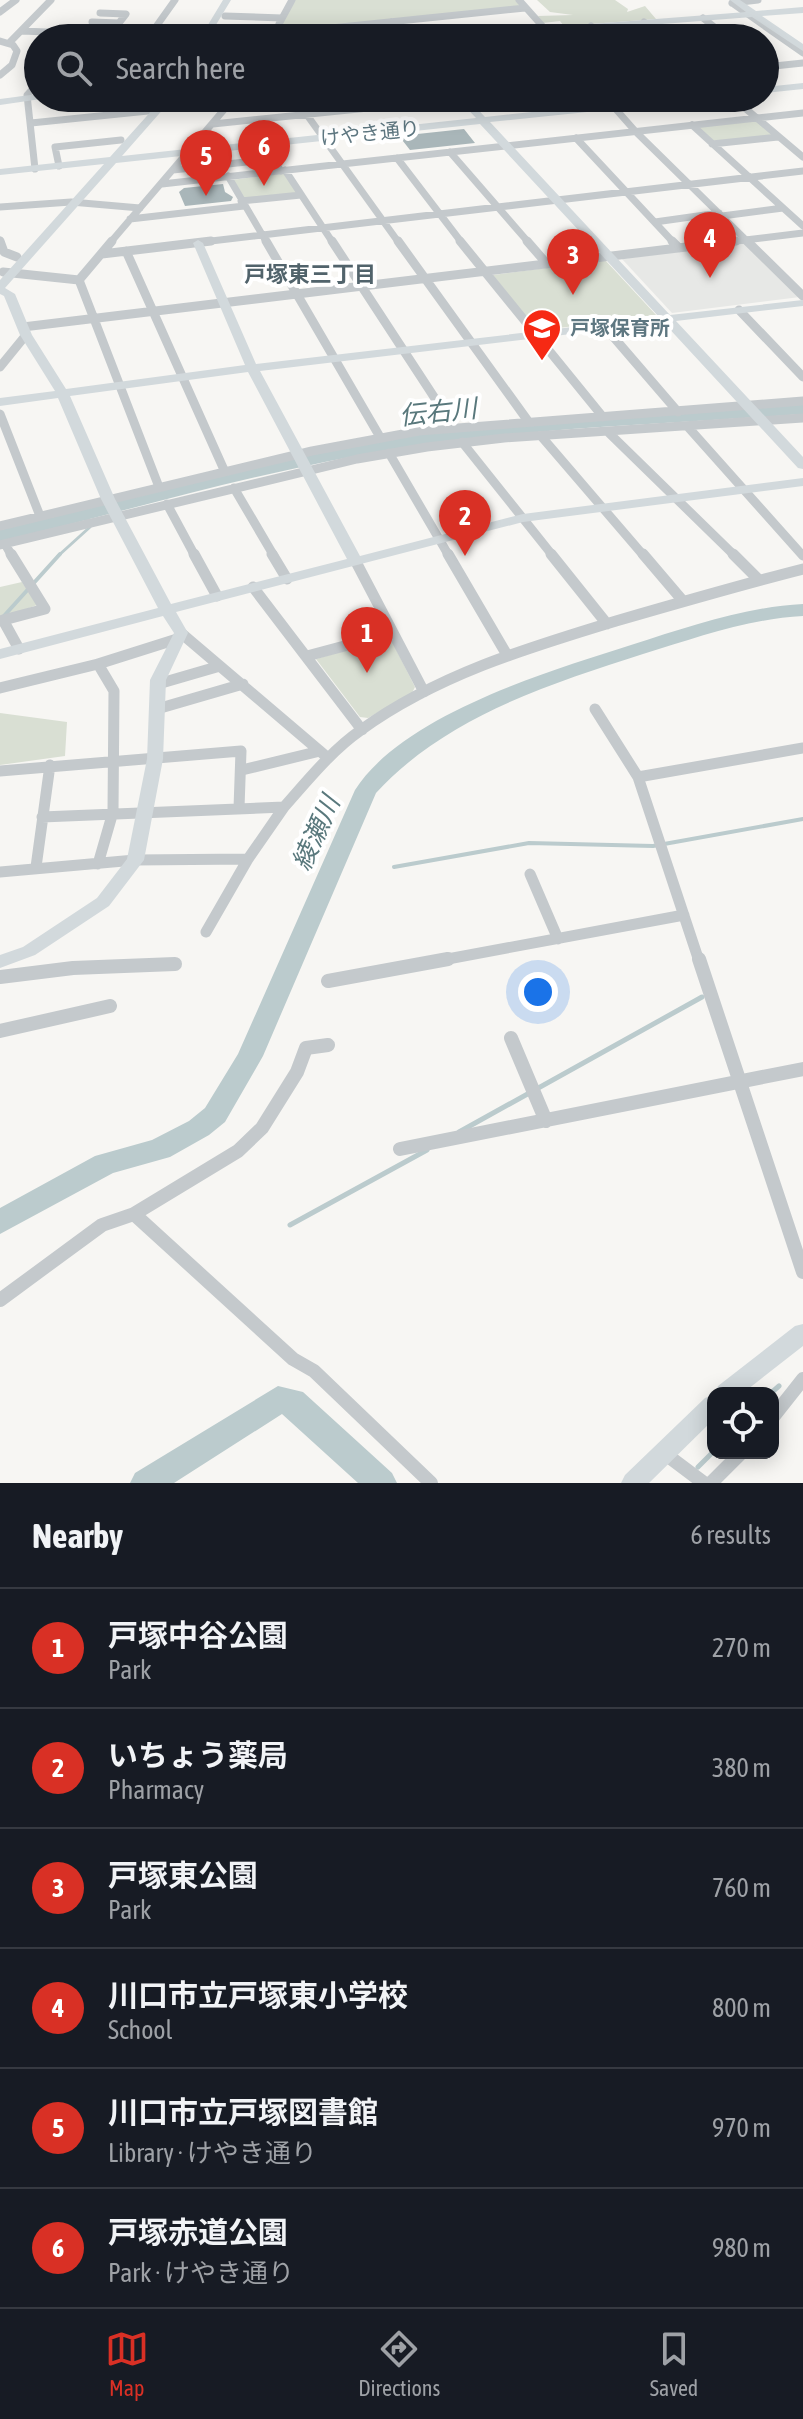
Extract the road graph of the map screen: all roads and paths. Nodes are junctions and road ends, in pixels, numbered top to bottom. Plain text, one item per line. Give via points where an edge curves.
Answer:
1 (16, 0) edge
2 (51, 0) edge
3 (175, 0) edge
4 (227, 0) edge
5 (235, 0) edge
6 (292, 0) edge
7 (758, 0) edge
8 (739, 1) edge
9 (107, 4) dead end
10 (512, 4) dead end
11 (522, 4) edge
12 (803, 10) edge
13 (0, 12) edge
14 (100, 13) junction
15 (748, 14) junction
16 (759, 14) junction
17 (225, 16) junction
18 (282, 18) junction
19 (703, 18) junction
20 (395, 21) junction
21 (92, 22) joint
22 (644, 22) junction
23 (29, 24) edge
24 (158, 24) edge
25 (212, 24) edge
26 (220, 24) edge
27 (279, 24) edge
28 (370, 24) edge
29 (397, 24) edge
30 (540, 24) edge
31 (618, 24) edge
32 (646, 24) edge
33 (710, 24) edge
34 (764, 24) edge
35 (770, 24) edge
36 (772, 24) edge
37 (779, 29) edge
38 (22, 31) edge
39 (779, 31) edge
40 (779, 33) edge
41 (0, 41) edge
42 (9, 43) junction
43 (803, 48) edge
44 (803, 63) edge
45 (779, 66) edge
46 (0, 75) edge
47 (803, 86) edge
48 (779, 89) edge
49 (24, 99) edge
50 (0, 102) edge
51 (32, 112) edge
52 (138, 112) edge
53 (147, 112) edge
54 (155, 112) edge
55 (223, 112) edge
56 (336, 112) edge
57 (476, 112) edge
58 (539, 112) edge
59 (619, 112) edge
60 (750, 112) edge
61 (803, 113) edge
62 (307, 115) junction
63 (757, 118) junction
64 (483, 120) junction
65 (31, 123) junction
66 (213, 124) junction
67 (692, 125) junction
68 (636, 132) junction
69 (325, 137) junction
70 (778, 137) junction
71 (576, 138) junction
72 (121, 140) junction
73 (712, 144) junction
74 (507, 146) junction
75 (188, 152) junction
76 (450, 152) junction
77 (803, 157) edge
78 (397, 158) junction
79 (116, 160) junction
80 (101, 161) junction
81 (343, 164) junction
82 (59, 166) junction
83 (35, 169) junction
84 (173, 170) junction
85 (283, 170) junction
86 (803, 171) edge
87 (0, 172) edge
88 (228, 176) junction
89 (748, 177) junction
90 (162, 184) junction
91 (690, 184) junction
92 (626, 192) junction
93 (301, 195) junction
94 (558, 200) junction
95 (70, 203) junction
96 (243, 204) junction
97 (0, 207) edge
98 (140, 208) junction
99 (496, 208) junction
100 (783, 208) junction
101 (440, 214) junction
102 (720, 214) junction
103 (130, 219) junction
104 (384, 221) junction
105 (655, 222) junction
106 (803, 226) edge
107 (323, 228) junction
108 (803, 233) edge
109 (260, 236) junction
110 (0, 240) edge
111 (747, 241) junction
112 (198, 243) junction
113 (679, 248) junction
114 (126, 251) junction
115 (102, 254) junction
116 (610, 256) junction
117 (17, 257) junction
118 (547, 264) junction
119 (483, 271) junction
120 (5, 273) edge
121 (426, 278) junction
122 (79, 280) junction
123 (363, 285) junction
124 (0, 288) edge
125 (294, 294) junction
126 (803, 296) edge
127 (223, 303) junction
128 (803, 303) edge
129 (739, 310) junction
130 (153, 311) junction
131 (667, 318) junction
132 (94, 319) junction
133 (604, 326) junction
134 (25, 331) junction
135 (537, 334) junction
136 (472, 342) junction
137 (403, 350) junction
138 (333, 358) junction
139 (803, 360) edge
140 (790, 362) junction
141 (0, 367) edge
142 (252, 368) junction
143 (183, 377) junction
144 (803, 377) edge
145 (120, 386) junction
146 (63, 394) junction
147 (803, 401) edge
148 (0, 402) edge
149 (678, 412) junction
150 (0, 414) edge
151 (756, 414) junction
152 (603, 417) junction
153 (803, 418) edge
154 (528, 421) junction
155 (453, 426) junction
156 (688, 427) junction
157 (609, 433) junction
158 (541, 436) junction
159 (380, 437) junction
160 (462, 442) junction
161 (389, 453) junction
162 (302, 463) junction
163 (803, 465) edge
164 (225, 472) junction
165 (803, 482) edge
166 (159, 487) junction
167 (234, 488) junction
168 (746, 490) junction
169 (676, 498) junction
170 (108, 499) junction
171 (167, 504) junction
172 (602, 507) junction
173 (118, 515) junction
174 (40, 516) junction
175 (523, 518) junction
176 (0, 526) edge
177 (439, 538) junction
178 (3, 544) edge
179 (803, 556) edge
180 (355, 560) junction
181 (803, 569) edge
182 (287, 579) junction
183 (758, 579) junction
184 (253, 587) junction
185 (217, 596) junction
186 (683, 601) junction
187 (167, 610) junction
188 (1, 621) edge
189 (607, 624) junction
190 (393, 633) junction
191 (179, 636) junction
192 (19, 649) junction
193 (0, 654) edge
194 (507, 655) junction
195 (307, 656) junction
196 (98, 664) junction
197 (220, 666) junction
198 (158, 684) junction
199 (243, 684) junction
200 (0, 688) edge
201 (424, 692) junction
202 (157, 709) junction
203 (595, 709) dead end
204 (362, 730) junction
205 (803, 748) edge
206 (324, 754) junction
207 (155, 759) junction
208 (113, 761) junction
209 (50, 765) junction
210 (242, 770) junction
211 (0, 771) edge
212 (638, 777) junction
213 (284, 807) junction
214 (239, 808) junction
215 (146, 811) junction
216 (113, 812) junction
217 (42, 817) junction
218 (248, 859) junction
219 (135, 860) junction
220 (98, 864) junction
221 (36, 867) junction
222 (0, 872) edge
223 (530, 874) dead end
224 (684, 915) junction
225 (206, 932) dead end
226 (558, 939) junction
227 (0, 962) edge
228 (175, 964) dead end
229 (0, 977) edge
230 (328, 981) dead end
231 (110, 1006) dead end
232 (0, 1031) edge
233 (511, 1038) dead end
234 (328, 1045) dead end
235 (803, 1069) edge
236 (739, 1083) junction
237 (546, 1121) junction
238 (400, 1149) dead end
239 (134, 1214) junction
240 (803, 1272) edge
241 (0, 1300) edge
242 (803, 1333) edge
243 (803, 1379) edge
244 (734, 1387) edge
245 (779, 1409) edge
246 (707, 1411) edge
247 (664, 1453) junction
248 (735, 1459) edge
249 (431, 1483) edge
250 (633, 1483) edge
251 (704, 1483) edge
252 (711, 1483) edge

1 - 13 street
2 - 23 street
3 - 24 street
4 - 25 street
5 - 17 street
6 - 18 street
7 - 8 street
8 - 15 street via 732,3
8 - 16 street
8 - 35 street
9 - 14 street
10 - 11 street
11 - 20 street
11 - 30 street
12 - 16 street
14 - 21 street
14 - 21 street via 126,14 119,23
15 - 16 street
15 - 19 street
15 - 34 street
16 - 36 street
17 - 18 street
17 - 26 street
18 - 27 street
19 - 22 street
19 - 33 street
20 - 28 street
20 - 29 street
22 - 31 street
22 - 32 street
37 - 43 street
38 - 42 street
39 - 43 street
40 - 43 street
41 - 42 street
42 - 46 street via 16,56
44 - 45 street
47 - 48 street
49 - 50 street
51 - 65 street
52 - 65 street
53 - 72 street
54 - 79 street
55 - 66 street
56 - 62 street
57 - 64 street
58 - 64 street, けやき通り
59 - 68 street
60 - 63 street
61 - 63 street
62 - 66 street
62 - 69 street
63 - 67 street
63 - 70 street
64 - 69 street, けやき通り
64 - 74 street
65 - 83 street
66 - 75 street
67 - 68 street
67 - 73 street
68 - 71 street
68 - 91 street
69 - 75 street, けやき通り
69 - 81 street
70 - 73 street
70 - 77 street
71 - 74 street
71 - 92 street
72 - 80 street
72 - 82 street via 55,147
73 - 89 street
74 - 76 street
74 - 94 street
75 - 79 street, けやき通り
75 - 84 street
76 - 78 street
76 - 99 street
78 - 81 street
78 - 101 street
79 - 80 street, けやき通り
79 - 95 street
80 - 82 street, けやき通り
80 - 95 street
81 - 85 street
81 - 104 street
82 - 83 street, けやき通り
83 - 87 street, けやき通り
84 - 85 street via 273,159
84 - 90 street
85 - 88 street
85 - 93 street
86 - 89 street
88 - 90 street
88 - 96 street
89 - 91 street
89 - 100 street
90 - 98 street
91 - 92 street
91 - 102 street
92 - 94 street
92 - 105 street
93 - 96 street
93 - 107 street
94 - 99 street
94 - 116 street
95 - 97 street
95 - 98 street
95 - 117 street
95 - 120 street
96 - 103 street
96 - 109 street
98 - 103 street
99 - 101 street
99 - 118 street
100 - 102 street
100 - 106 street
101 - 104 street
101 - 119 street
102 - 105 street
102 - 111 street
103 - 115 street
104 - 107 street
104 - 121 street
105 - 113 street
107 - 109 street
107 - 123 street
108 - 111 street
109 - 112 street
109 - 125 street
110 - 117 street via 4,252
111 - 113 street
111 - 126 street
112 - 114 street
112 - 127 street
113 - 116 street
114 - 115 street
114 - 130 street
115 - 122 street
116 - 118 street
116 - 131 street
117 - 120 street
118 - 119 street
119 - 121 street
119 - 135 street
120 - 122 street
120 - 124 street
121 - 123 street
121 - 136 street
122 - 132 street
123 - 125 street
123 - 137 street
124 - 134 street via 9,294
125 - 127 street
125 - 138 street
127 - 130 street
127 - 142 street
128 - 129 street
129 - 131 street
129 - 140 street
130 - 132 street
130 - 143 street
131 - 133 street
131 - 151 street
132 - 134 street
132 - 145 street
133 - 135 street
133 - 149 street
134 - 141 street
134 - 146 street
135 - 136 street
135 - 152 street
136 - 137 street
136 - 154 street
137 - 138 street
137 - 155 street
138 - 142 street
138 - 159 street
139 - 140 street
140 - 144 street
142 - 143 street
142 - 162 street
143 - 145 street
143 - 164 street
145 - 146 street
145 - 166 street
146 - 148 street
146 - 170 street
147 - 151 street
149 - 151 street
149 - 152 street
150 - 174 street
151 - 153 street
151 - 156 street
151 - 163 street
152 - 154 street
154 - 155 street
155 - 159 street
156 - 157 street
156 - 168 street
157 - 158 street
157 - 169 street
158 - 160 street
158 - 172 street
159 - 162 street
160 - 161 street
160 - 175 street
161 - 162 street
161 - 177 street
162 - 164 street
162 - 167 street
162 - 180 street
164 - 166 street
165 - 168 street
166 - 170 street
167 - 171 street
167 - 182 street
168 - 169 street
168 - 179 street
169 - 172 street
169 - 183 street
170 - 173 street
170 - 174 street
171 - 173 street
171 - 185 street
172 - 175 street
172 - 186 street
173 - 178 street
173 - 187 street
174 - 176 street
175 - 177 street
175 - 189 street
177 - 180 street
177 - 194 street
178 - 188 street via 45,609
180 - 182 street
180 - 190 street
181 - 183 street
182 - 184 street
183 - 186 street
184 - 185 street
184 - 195 street
185 - 187 street
186 - 189 street
187 - 191 street
187 - 192 street
188 - 192 street
189 - 194 street
190 - 195 street
190 - 201 street
191 - 196 street
191 - 197 street
191 - 198 street
192 - 193 street
194 - 201 street
195 - 204 street
196 - 200 street
196 - 208 street via 114,691
197 - 198 street
197 - 199 street
198 - 202 street
199 - 202 street
199 - 206 street
201 - 204 street
202 - 207 street
203 - 212 street
204 - 206 street
205 - 212 street
206 - 210 street
206 - 213 street
207 - 208 street
207 - 210 street via 241,751
207 - 215 street
208 - 209 street
208 - 216 street
209 - 211 street
209 - 217 street
210 - 214 street
212 - 224 street
213 - 214 street
213 - 218 street
214 - 215 street
215 - 216 street
215 - 219 street
216 - 217 street
216 - 220 street
217 - 221 street
218 - 219 street
218 - 225 street
219 - 220 street
219 - 227 street via 103,902 29,951
220 - 221 street
221 - 222 street
223 - 226 street
224 - 226 street
224 - 236 street
226 - 230 street
228 - 229 street
231 - 232 street
233 - 237 street
234 - 239 street via 306,1048 262,1128 238,1151
235 - 236 street
236 - 237 street
236 - 240 street
237 - 238 street
239 - 241 street via 102,1225
239 - 249 street via 293,1359 314,1371
242 - 244 street
243 - 245 street
246 - 247 street
247 - 250 street
247 - 251 street
248 - 252 street

